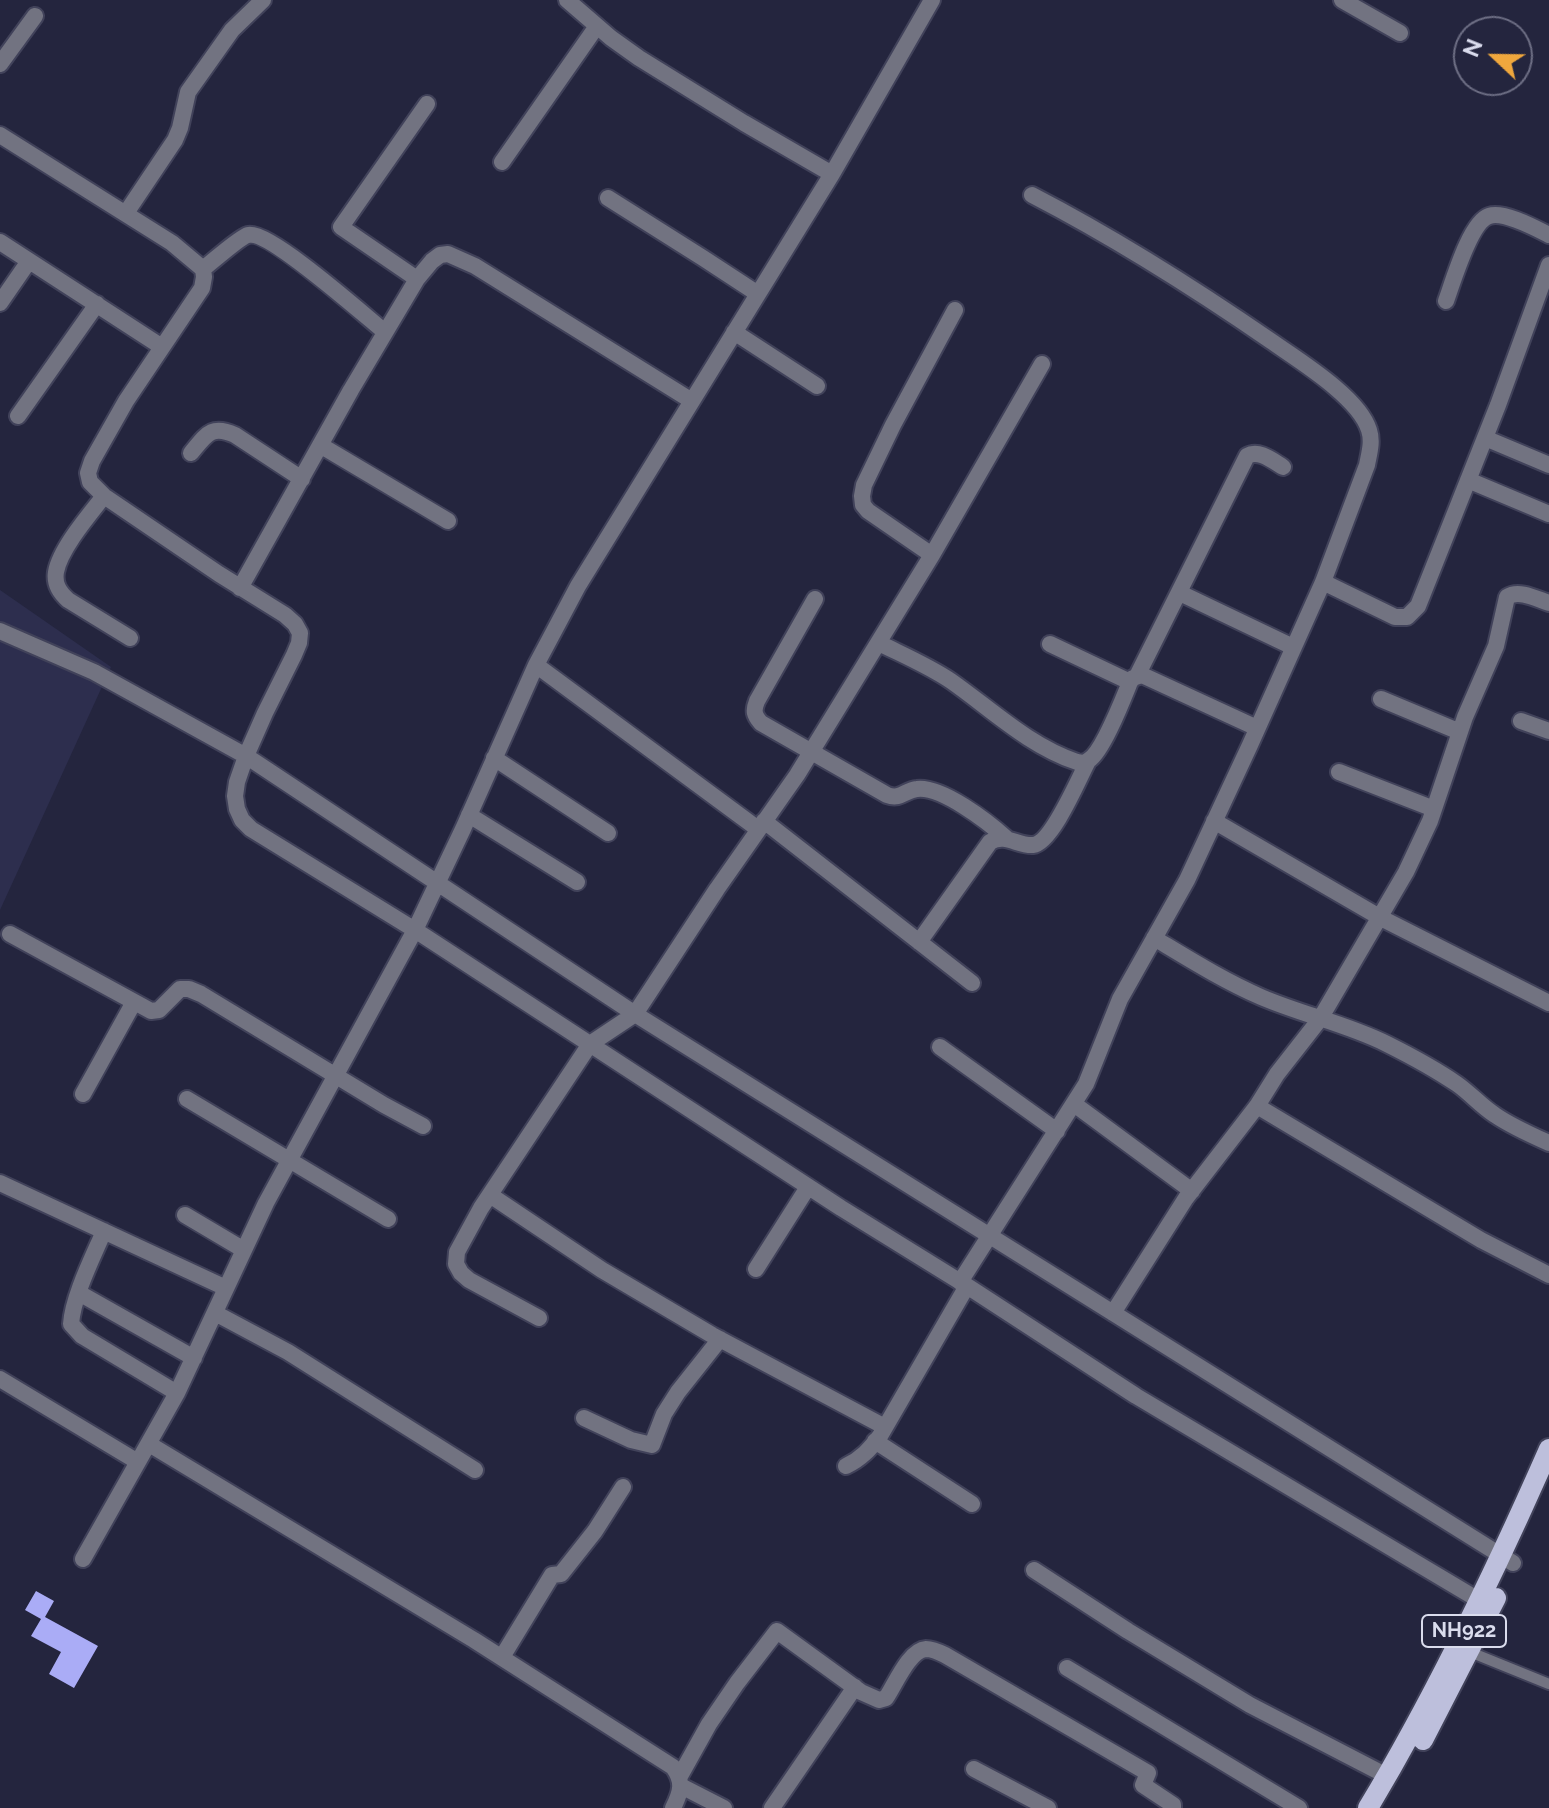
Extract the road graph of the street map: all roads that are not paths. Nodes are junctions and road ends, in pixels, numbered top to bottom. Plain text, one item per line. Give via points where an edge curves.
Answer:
1 (263, 0) edge
2 (567, 0) edge
3 (932, 0) edge
4 (1342, 0) edge
5 (35, 16) dead end
6 (597, 26) junction
7 (1400, 33) dead end
8 (0, 64) edge
9 (427, 104) dead end
10 (0, 135) edge
11 (502, 162) dead end
12 (832, 174) junction
13 (1032, 195) dead end
14 (608, 198) dead end
15 (126, 213) junction
16 (1549, 235) edge
17 (0, 242) edge
18 (29, 261) junction
19 (1549, 265) edge
20 (203, 269) junction
21 (417, 279) junction
22 (758, 294) junction
23 (1446, 301) dead end
24 (0, 303) edge
25 (97, 304) junction
26 (955, 310) dead end
27 (385, 332) junction
28 (734, 332) junction
29 (162, 347) junction
30 (1042, 364) dead end
31 (817, 386) dead end
32 (692, 401) junction
33 (18, 416) dead end
34 (1485, 438) junction
35 (320, 445) junction
36 (191, 453) dead end
37 (1549, 465) edge
38 (1283, 467) dead end
39 (302, 479) junction
40 (1468, 480) junction
41 (104, 496) junction
42 (1549, 514) edge
43 (448, 521) dead end
44 (932, 555) junction
45 (1323, 582) junction
46 (240, 588) junction
47 (1180, 593) junction
48 (815, 599) dead end
49 (1549, 603) edge
50 (0, 631) edge
51 (130, 638) dead end
52 (879, 643) junction
53 (1050, 644) dead end
54 (1293, 647) junction
55 (536, 665) junction
56 (1134, 679) junction
57 (1381, 699) dead end
58 (1521, 721) dead end
59 (1257, 728) junction
60 (1549, 731) edge
61 (1460, 732) junction
62 (812, 752) junction
63 (246, 756) junction
64 (494, 758) junction
65 (1088, 761) junction
66 (1339, 772) dead end
67 (1434, 809) junction
68 (469, 815) junction
69 (1214, 821) junction
70 (761, 825) junction
71 (608, 833) dead end
72 (1006, 838) junction
73 (577, 882) dead end
74 (437, 883) junction
75 (1381, 918) junction
76 (415, 930) junction
77 (10, 934) dead end
78 (1154, 938) junction
79 (919, 942) junction
80 (972, 983) dead end
81 (134, 1002) junction
82 (1549, 1003) edge
83 (635, 1014) junction
84 (1320, 1019) junction
85 (590, 1044) junction
86 (940, 1047) dead end
87 (335, 1076) junction
88 (83, 1094) dead end
89 (187, 1099) dead end
90 (1074, 1104) junction
91 (1257, 1106) junction
92 (423, 1126) dead end
93 (1057, 1131) junction
94 (1549, 1143) edge
95 (289, 1160) junction
96 (0, 1183) edge
97 (808, 1187) junction
98 (1192, 1191) junction
99 (490, 1195) junction
100 (185, 1215) dead end
101 (388, 1219) dead end
102 (104, 1231) junction
103 (990, 1236) junction
104 (244, 1250) junction
105 (756, 1269) dead end
106 (1549, 1275) edge
107 (964, 1284) junction
108 (226, 1288) junction
109 (79, 1293) junction
110 (215, 1313) junction
111 (1113, 1313) junction
112 (539, 1318) dead end
113 (720, 1339) junction
114 (194, 1358) junction
115 (0, 1379) edge
116 (177, 1393) junction
117 (584, 1418) dead end
118 (885, 1427) junction
119 (875, 1441) junction
120 (149, 1444) junction
121 (1549, 1449) edge
122 (138, 1462) junction
123 (846, 1466) dead end
124 (475, 1470) dead end
125 (1549, 1482) edge
126 (623, 1487) dead end
127 (972, 1504) dead end
128 (83, 1559) dead end
129 (1507, 1559) junction
130 (1034, 1570) dead end
131 (1486, 1604) junction
132 (1470, 1652) junction
133 (502, 1657) junction
134 (1067, 1668) dead end
135 (1549, 1684) edge
136 (855, 1687) junction
137 (974, 1769) dead end
138 (1387, 1776) junction
139 (680, 1781) junction
140 (673, 1808) edge
141 (724, 1808) edge
142 (772, 1808) edge
143 (1048, 1808) edge
144 (1173, 1808) edge
145 (1299, 1808) edge
146 (1368, 1808) edge
147 (1384, 1808) edge

1 - 15 street via 232,30 188,92 175,140
2 - 6 street
3 - 12 street
4 - 7 street
5 - 8 street
6 - 11 street
6 - 12 street via 688,89
9 - 21 street via 341,227
10 - 15 street
12 - 22 street
13 - 45 street via 1203,295 1314,371 1358,410 1371,446
14 - 22 street
15 - 20 street
16 - 23 street via 1515,220 1486,216 1470,238
17 - 18 street
18 - 24 street
18 - 25 street
19 - 34 street
20 - 27 street via 241,238 259,236 292,256
20 - 29 street via 202,288
21 - 27 street
21 - 32 street via 440,255 458,257
22 - 28 street
25 - 29 street
25 - 33 street
26 - 44 street via 876,458 862,496 868,511
27 - 35 street
28 - 31 street
28 - 32 street
29 - 41 street via 92,461 90,482
30 - 44 street
32 - 55 street via 578,586
34 - 37 street
34 - 40 street
35 - 39 street
35 - 43 street
36 - 39 street via 209,433 224,430
38 - 47 street via 1258,454 1247,456
39 - 46 street
40 - 42 street
40 - 45 street via 1418,606 1407,617 1389,615
41 - 46 street
41 - 51 street via 60,560 56,584 68,600
44 - 52 street
45 - 54 street
46 - 63 street via 285,615 300,633
47 - 54 street
47 - 56 street
48 - 62 street via 753,709 761,723
49 - 61 street via 1514,593 1507,597 1496,646
50 - 63 street via 94,672
52 - 62 street
52 - 65 street via 941,675 1040,744 1068,759
53 - 56 street
54 - 59 street
55 - 64 street
55 - 70 street
56 - 59 street via 1148,676
56 - 65 street
57 - 61 street
58 - 60 street
59 - 69 street
61 - 67 street
62 - 70 street
62 - 72 street via 895,798 918,789 944,796
63 - 74 street
63 - 76 street via 235,796 242,820
64 - 68 street
64 - 71 street
65 - 72 street via 1045,838 1029,845
66 - 67 street
67 - 75 street
68 - 73 street
68 - 74 street
69 - 75 street
69 - 78 street
70 - 79 street
70 - 83 street
72 - 79 street via 990,842
74 - 76 street
74 - 83 street
75 - 82 street
75 - 84 street
76 - 85 street
76 - 87 street
77 - 81 street
78 - 84 street via 1220,977
78 - 90 street via 1120,999
79 - 80 street
81 - 87 street via 159,1010 180,989 189,989
81 - 88 street
83 - 85 street
83 - 103 street
84 - 91 street
84 - 94 street via 1357,1030 1433,1068 1493,1114
85 - 97 street
85 - 99 street
86 - 93 street
87 - 92 street
87 - 95 street
89 - 95 street
90 - 93 street
90 - 98 street
91 - 98 street
91 - 106 street
93 - 103 street
95 - 101 street
95 - 104 street
96 - 102 street
97 - 105 street
97 - 107 street
98 - 111 street
99 - 112 street via 463,1238 456,1264 469,1280
99 - 113 street via 602,1270
100 - 104 street
102 - 108 street
102 - 109 street
103 - 107 street
103 - 111 street
104 - 108 street
107 - 118 street
107 - 131 street via 1136,1396
108 - 110 street
109 - 114 street
109 - 116 street via 71,1324 75,1330
110 - 114 street
110 - 124 street via 288,1352
111 - 129 street
113 - 117 street via 671,1403 652,1445
113 - 118 street
114 - 116 street
115 - 122 street
116 - 120 street
118 - 119 street
119 - 123 street
119 - 127 street
120 - 122 street
120 - 133 street
121 - 129 main road
122 - 128 street
125 - 129 main road
126 - 133 street via 561,1574 552,1575
129 - 131 main road
130 - 138 street via 1238,1698
131 - 132 main road
131 - 138 main road, NH922
132 - 135 lane
132 - 147 main road
133 - 139 street via 665,1761
134 - 145 street
136 - 139 street via 777,1631 709,1724
136 - 142 street
136 - 144 street via 870,1697 886,1698 913,1655 933,1650 1148,1773 1143,1785
137 - 143 street
138 - 146 main road, NH922
139 - 140 street
139 - 141 street

